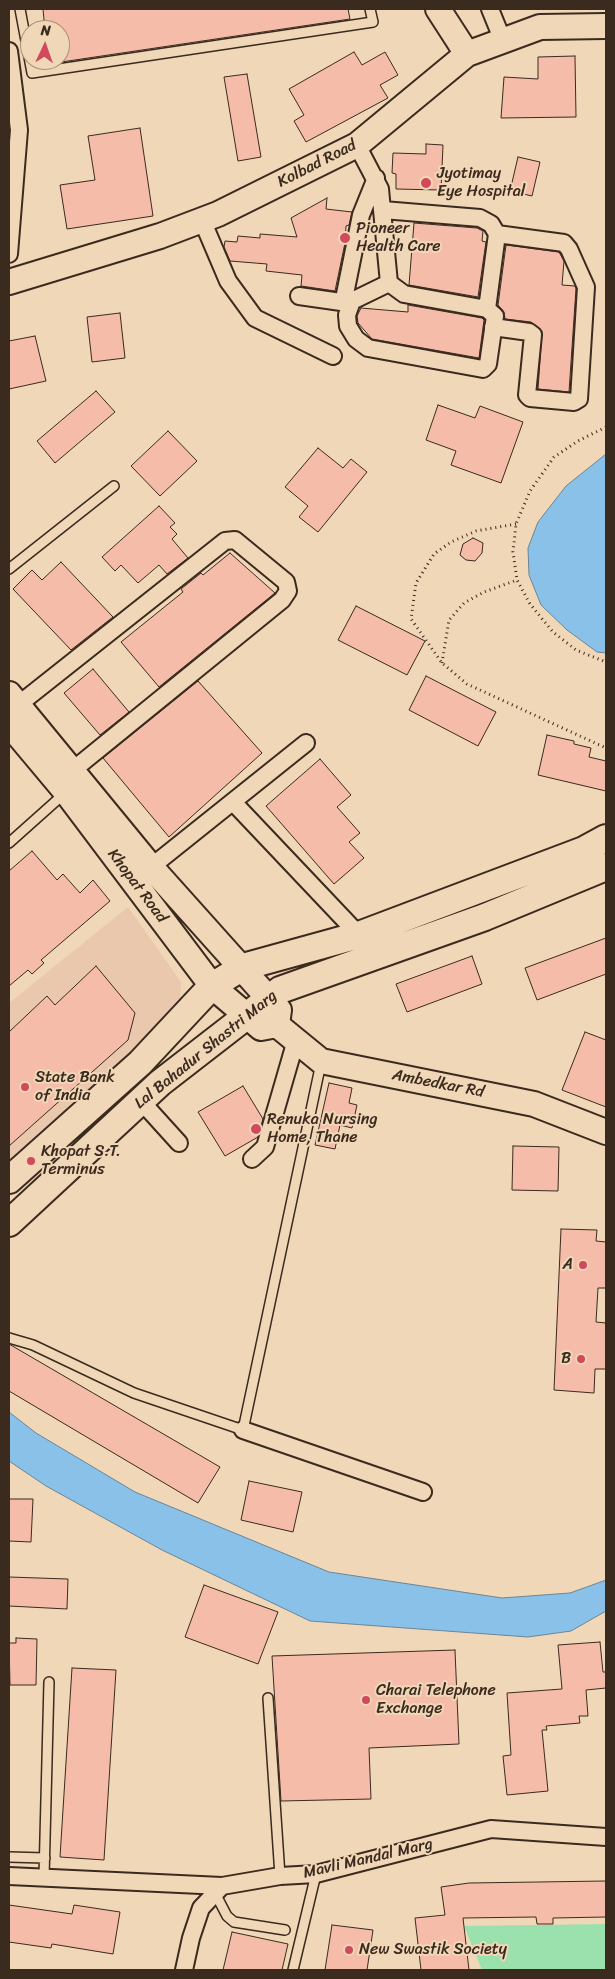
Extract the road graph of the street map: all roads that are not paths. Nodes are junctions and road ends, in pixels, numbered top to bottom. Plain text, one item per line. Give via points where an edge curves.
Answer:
1 (20, 9) edge
2 (370, 9) edge
3 (438, 9) edge
4 (490, 9) edge
5 (606, 26) edge
6 (502, 41) junction
7 (9, 51) edge
8 (468, 54) junction
9 (14, 131) edge
10 (357, 145) junction
11 (376, 178) junction
12 (383, 210) junction
13 (202, 220) junction
14 (497, 234) junction
15 (9, 254) edge
16 (9, 282) edge
17 (389, 283) junction
18 (299, 296) dead end
19 (487, 309) junction
20 (493, 326) junction
21 (333, 356) dead end
22 (114, 486) dead end
23 (9, 569) edge
24 (16, 720) edge
25 (306, 743) dead end
26 (73, 781) junction
27 (233, 802) junction
28 (606, 838) edge
29 (9, 843) edge
30 (151, 867) junction
31 (606, 868) edge
32 (359, 935) junction
33 (243, 967) junction
34 (212, 986) junction
35 (270, 998) junction
36 (247, 1016) junction
37 (278, 1025) junction
38 (296, 1040) junction
39 (321, 1061) junction
40 (140, 1101) junction
41 (606, 1132) edge
42 (179, 1143) dead end
43 (252, 1159) dead end
44 (9, 1180) edge
45 (9, 1223) edge
46 (9, 1338) edge
47 (243, 1430) junction
48 (423, 1492) dead end
49 (49, 1682) dead end
50 (268, 1698) dead end
51 (606, 1837) edge
52 (9, 1857) edge
53 (45, 1858) junction
54 (316, 1874) junction
55 (9, 1876) edge
56 (280, 1876) junction
57 (44, 1877) junction
58 (219, 1890) junction
59 (285, 1930) dead end
60 (184, 1970) edge
61 (293, 1970) edge

1 - 2 lane via 32,73 373,22
3 - 8 main road
4 - 6 street
5 - 6 main road, Kolbad Road via 540,27
6 - 8 main road, Kolbad Road
7 - 9 street
8 - 10 main road, Kolbad Road
9 - 15 street
10 - 11 street
10 - 13 main road, Kolbad Road
11 - 12 street
11 - 18 street via 361,216 344,299 341,302
12 - 14 street via 480,218 491,224
12 - 17 street
13 - 16 main road, Kolbad Road
13 - 21 street via 228,281 255,318
14 - 19 street
14 - 20 street via 564,243 573,256 586,288 578,399 574,402 530,398 527,395 533,335
17 - 19 street via 404,294
17 - 20 street via 352,300 347,315 348,326 356,339 368,348 483,369 488,364
19 - 20 street via 494,316
22 - 23 lane
24 - 26 main road, Khopat Road
24 - 26 street via 225,541 235,540 286,582 288,591 282,600
25 - 27 street
26 - 29 lane
26 - 30 main road, Khopat Road
26 - 34 main road, Khopat Road
27 - 30 street
27 - 32 street
28 - 32 main road, Lal Bahadur Shastri Marg via 584,850
30 - 33 main road, Khopat Road
31 - 35 main road, Lal Bahadur Shastri Marg via 485,917 280,990
32 - 33 main road, Lal Bahadur Shastri Marg
33 - 34 main road, Lal Bahadur Shastri Marg
33 - 35 main road, Khopat Road
34 - 36 main road, Khopat Road
34 - 44 main road, Lal Bahadur Shastri Marg via 140,1063
35 - 36 main road, Lal Bahadur Shastri Marg
35 - 37 main road via 279,1010
36 - 37 main road, Khopat Road via 261,1028
36 - 40 main road, Lal Bahadur Shastri Marg
37 - 38 main road, Ambedkar Rd
38 - 39 main road, Ambedkar Rd
38 - 43 street via 265,1148
39 - 41 main road, Ambedkar Rd via 534,1104
39 - 47 lane
40 - 42 street
40 - 45 main road, Lal Bahadur Shastri Marg
46 - 47 lane via 33,1345 134,1393
47 - 48 street
49 - 53 lane
50 - 56 lane
51 - 54 street, Mavli Mandal Marg via 491,1829
52 - 53 lane
53 - 57 lane
54 - 56 street, Mavli Mandal Marg
54 - 61 lane
55 - 57 street, Mavli Mandal Marg
56 - 58 street, Mavli Mandal Marg
57 - 58 street, Mavli Mandal Marg
58 - 59 lane via 227,1916 234,1922
58 - 60 street via 201,1908

